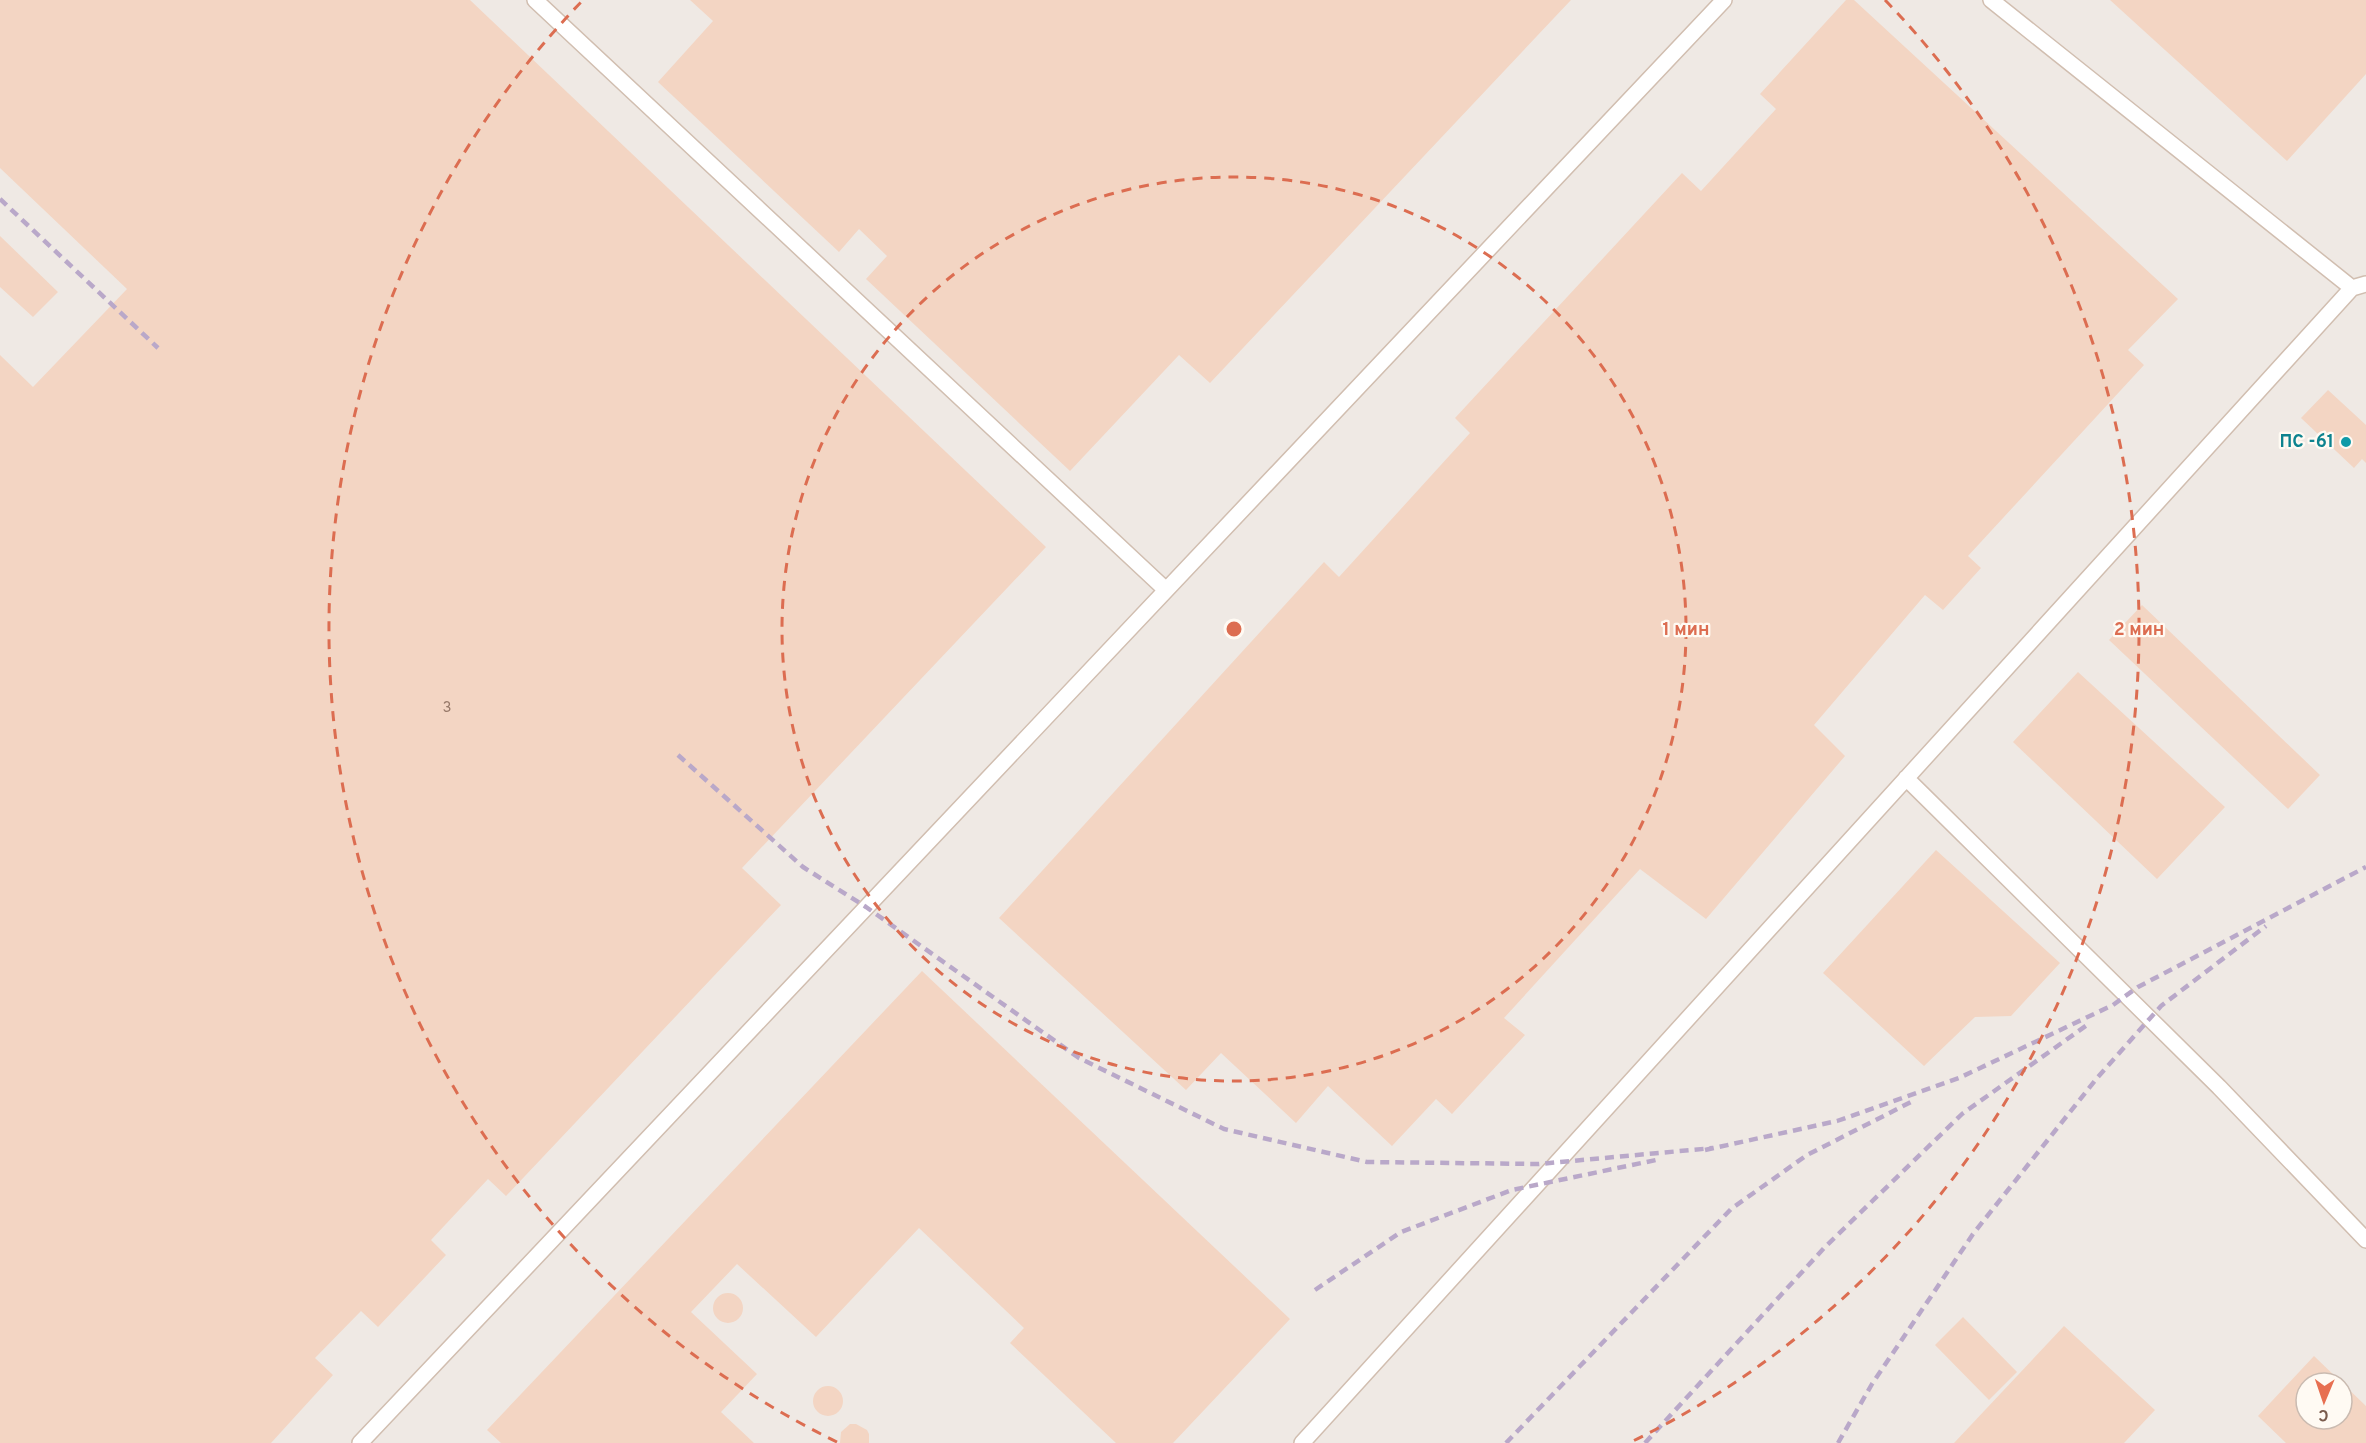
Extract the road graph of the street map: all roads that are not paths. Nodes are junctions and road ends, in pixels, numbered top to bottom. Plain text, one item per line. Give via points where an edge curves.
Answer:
1 (535, 0) edge
2 (1724, 0) edge
3 (1991, 0) edge
4 (2359, 286) edge
5 (1166, 590) junction
6 (1906, 778) junction
7 (2366, 1240) edge
8 (360, 1443) edge
9 (1302, 1443) edge

1 - 5 lane
2 - 5 lane
3 - 4 lane
4 - 6 lane
5 - 8 lane
6 - 7 lane via 2219,1087
6 - 9 lane

